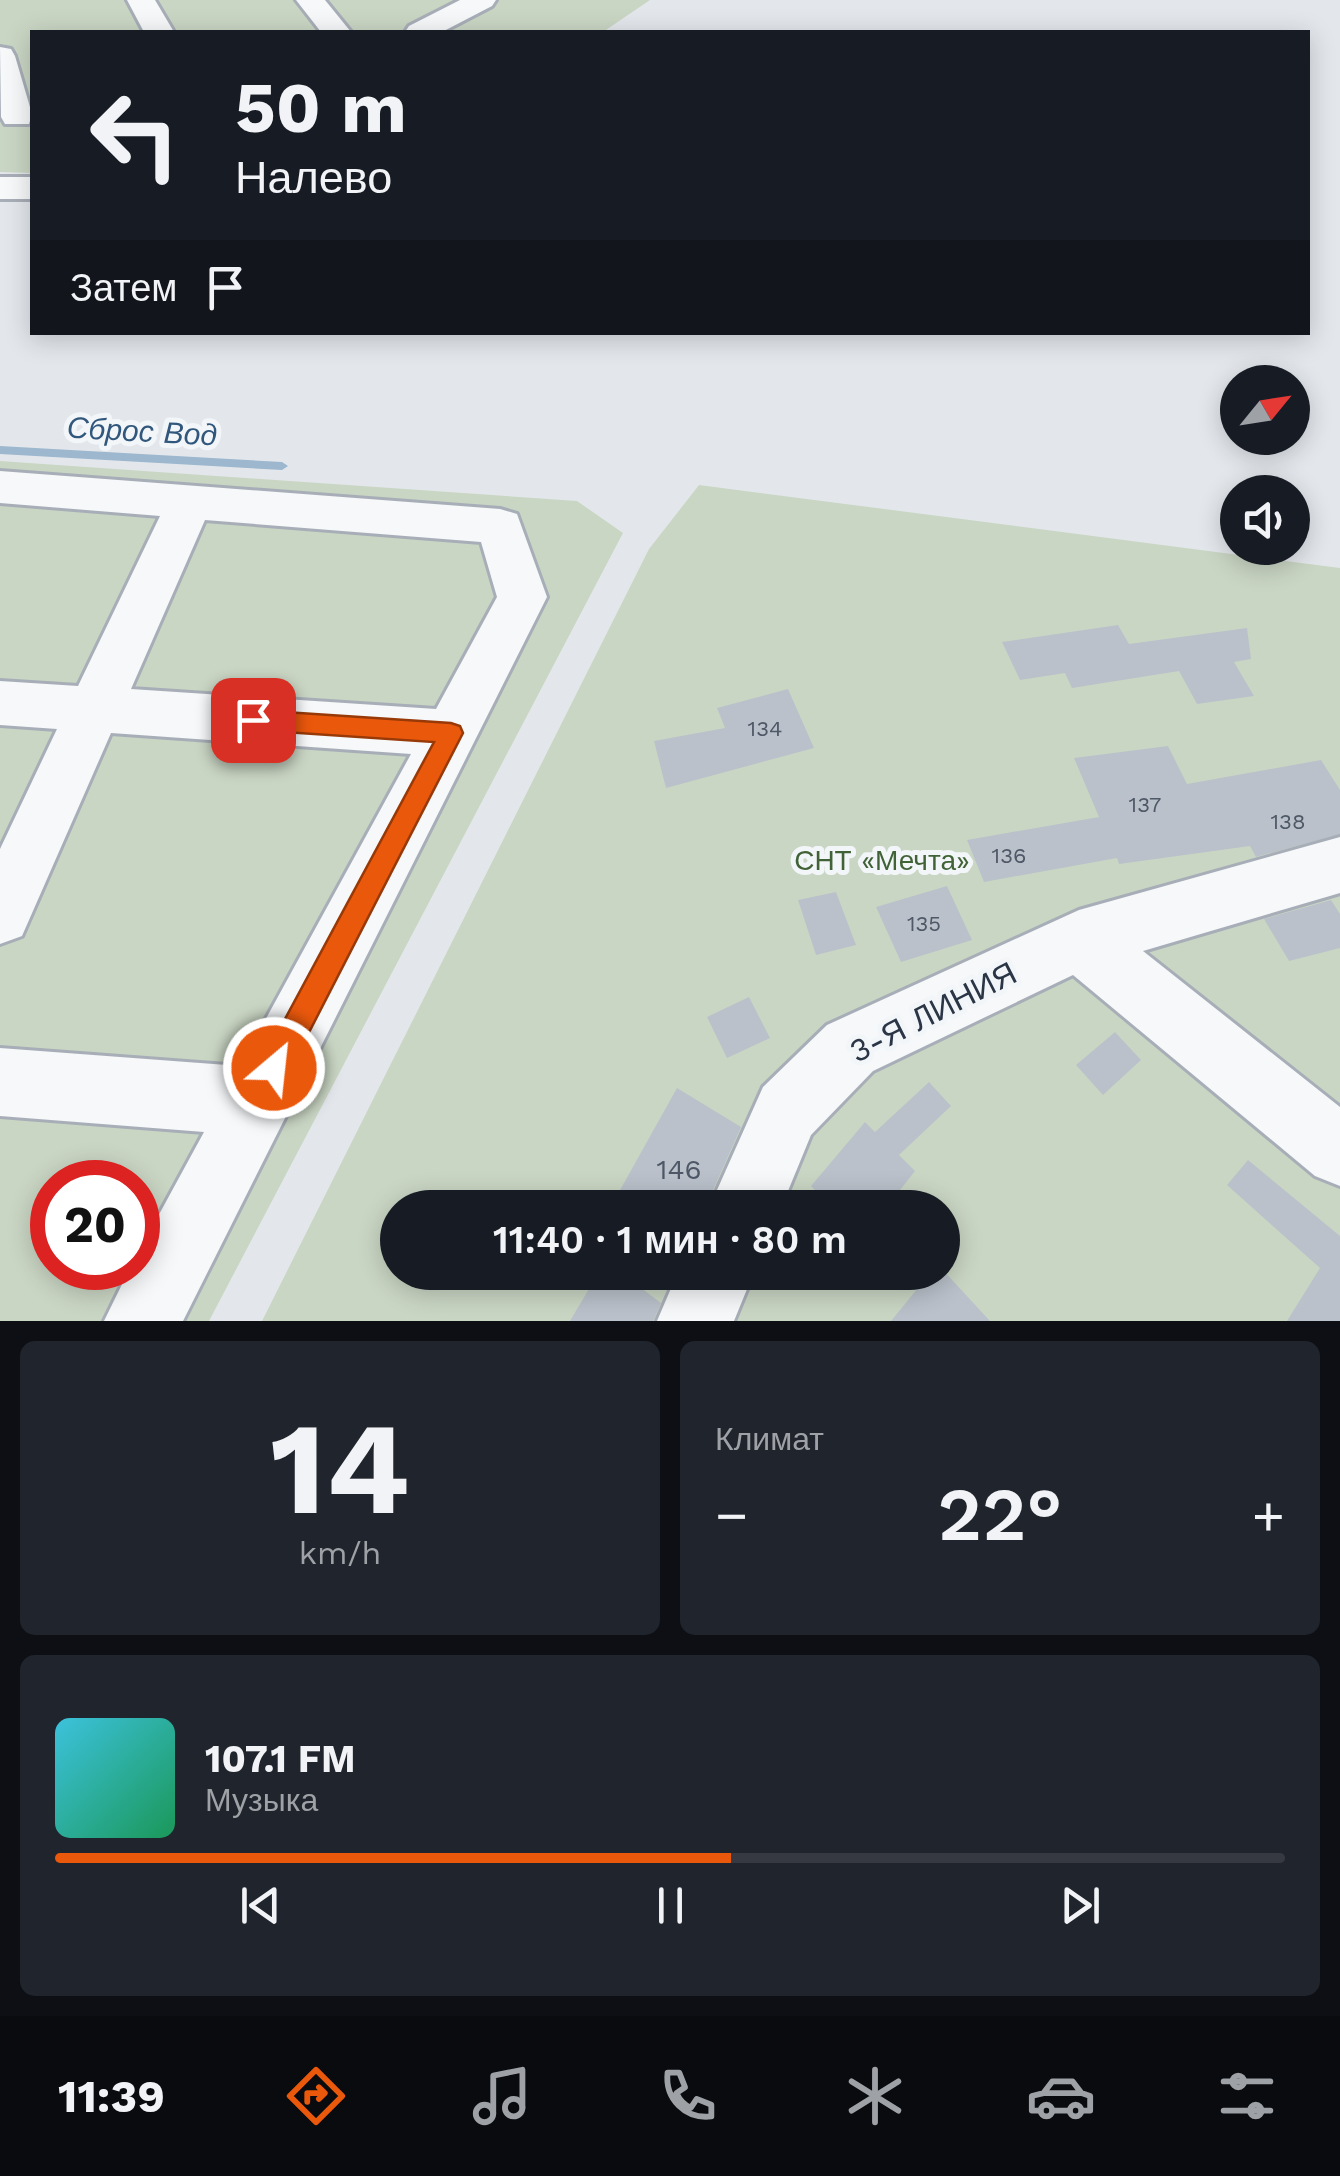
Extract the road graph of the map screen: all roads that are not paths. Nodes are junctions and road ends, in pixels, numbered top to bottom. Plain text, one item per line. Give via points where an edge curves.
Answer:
1 (141, 0) edge
2 (310, 0) edge
3 (468, 3) edge
4 (158, 30) edge
5 (334, 30) edge
6 (423, 30) edge
7 (0, 56) edge
8 (17, 117) edge
9 (0, 188) edge
10 (30, 188) edge
11 (0, 488) edge
12 (190, 502) junction
13 (0, 703) edge
14 (94, 709) junction
15 (451, 733) junction
16 (1340, 865) edge
17 (0, 915) edge
18 (1079, 940) junction
19 (0, 1082) edge
20 (257, 1102) junction
21 (1340, 1151) edge
22 (753, 1190) edge
23 (709, 1290) edge
24 (142, 1321) edge
25 (696, 1321) edge

1 - 4 street
2 - 5 street
3 - 6 street
7 - 8 street
9 - 10 street
11 - 12 street
12 - 14 street
12 - 15 street via 500,526 522,597
13 - 14 street
14 - 15 street
14 - 17 street
15 - 20 street
16 - 18 street, 3-Я ЛИНИЯ
18 - 21 street
18 - 22 street, 3-Я ЛИНИЯ via 850,1048 786,1111
19 - 20 street
20 - 24 street
23 - 25 street

